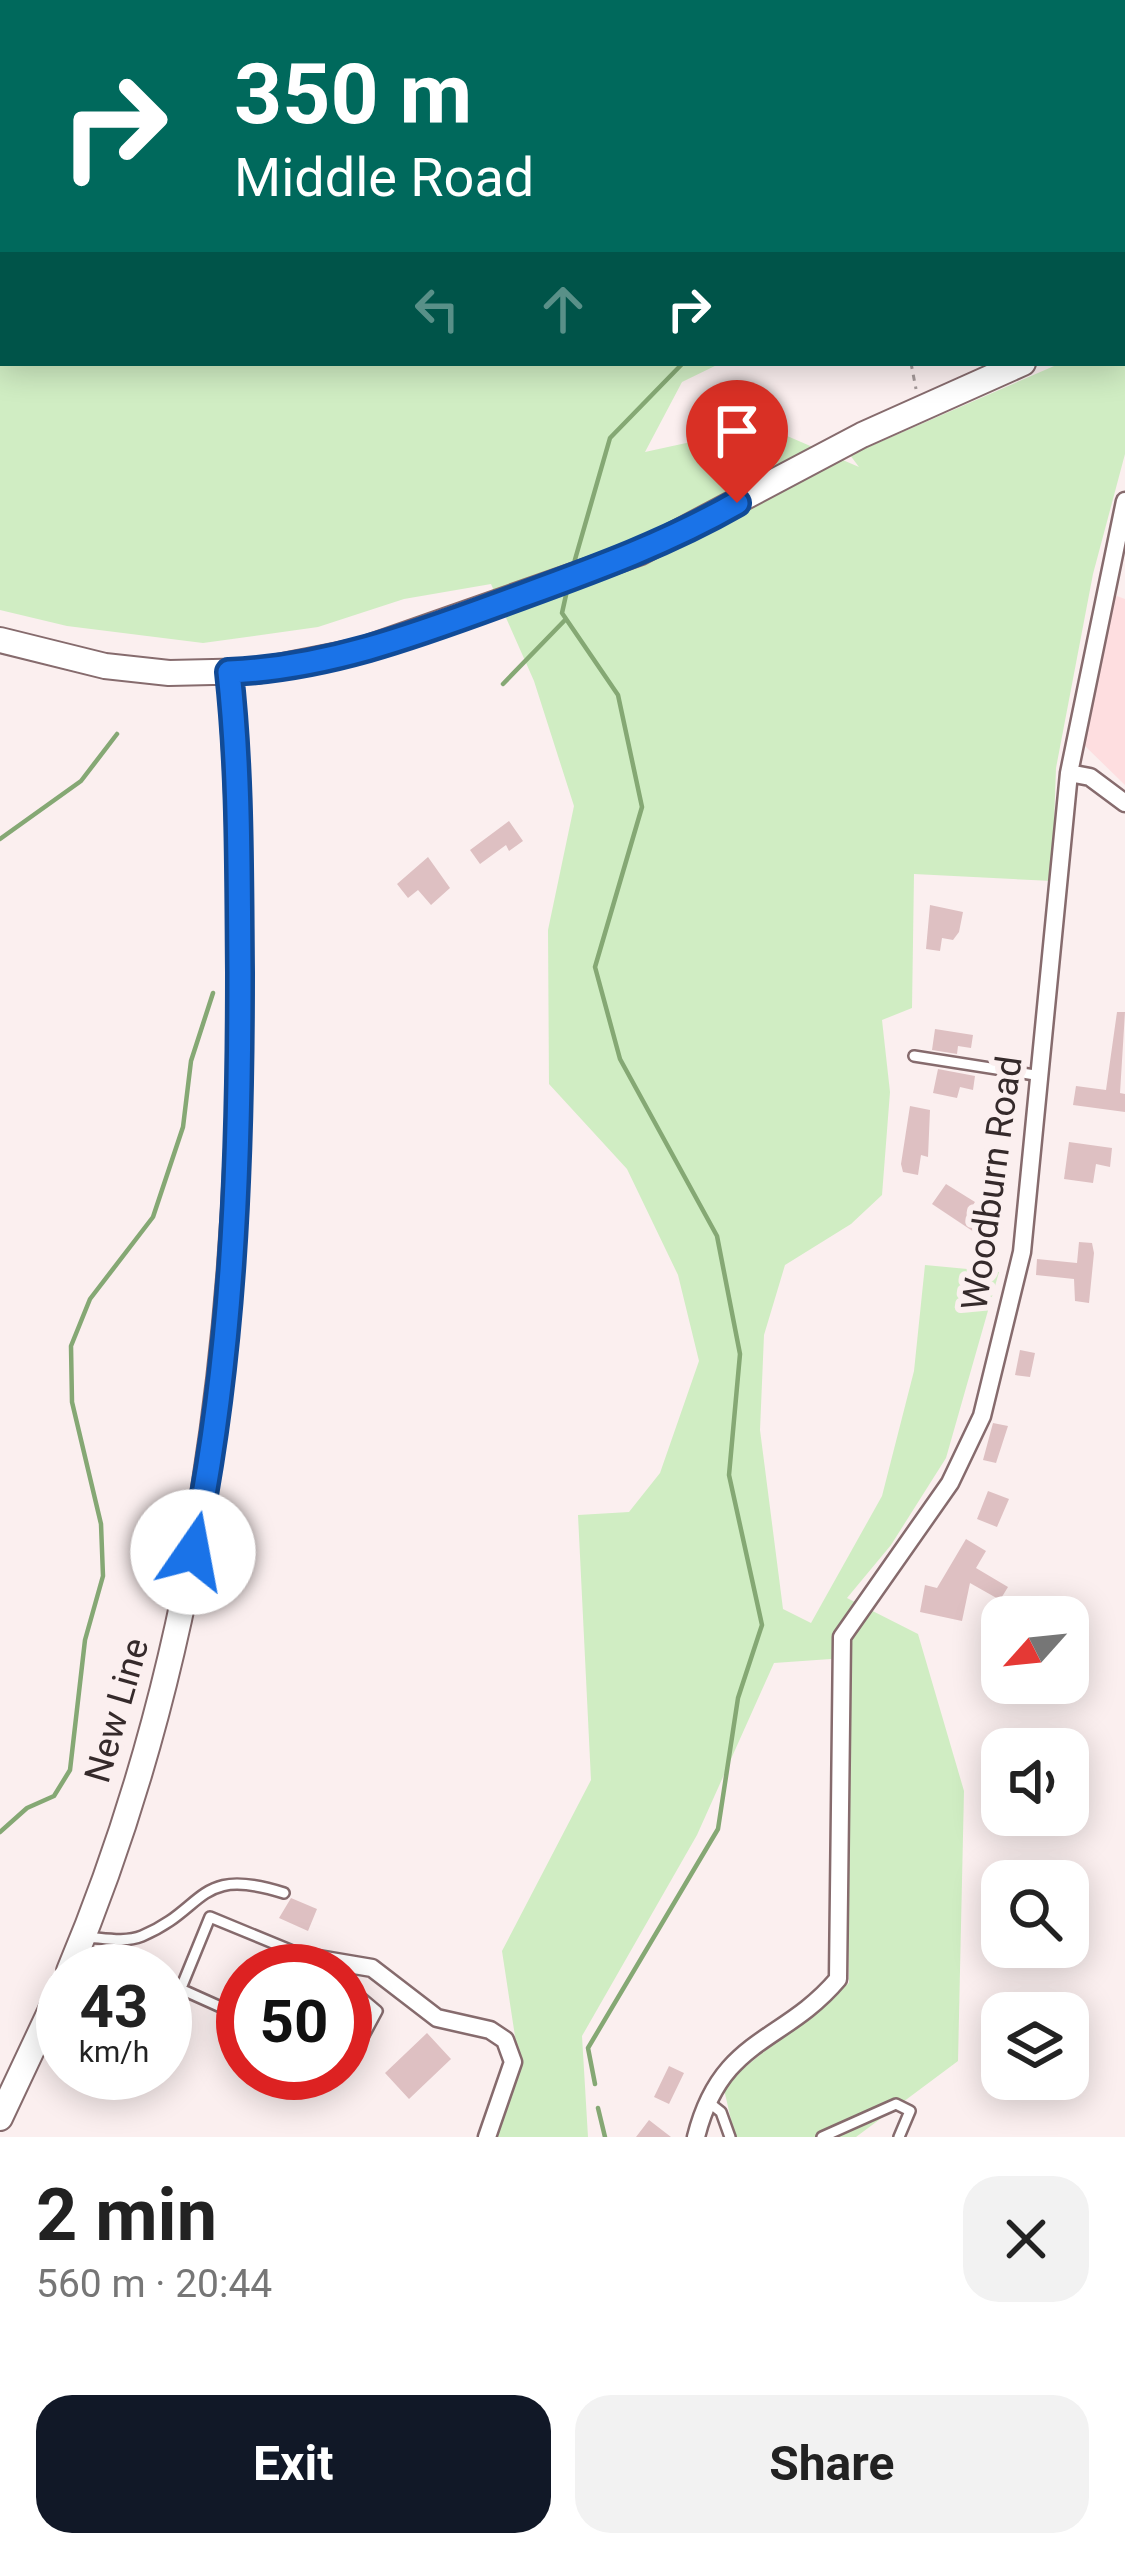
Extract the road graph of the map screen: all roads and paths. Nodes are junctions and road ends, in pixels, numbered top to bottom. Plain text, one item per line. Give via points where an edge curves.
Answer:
1 (912, 366) edge
2 (1015, 366) edge
3 (925, 407) junction
4 (1125, 500) edge
5 (0, 640) edge
6 (229, 672) junction
7 (1069, 773) junction
8 (1125, 802) edge
9 (914, 1056) dead end
10 (1041, 1076) junction
11 (284, 1893) dead end
12 (78, 1944) edge
13 (108, 1944) edge
14 (275, 1944) edge
15 (192, 1961) edge
16 (372, 1968) edge
17 (36, 2041) edge
18 (707, 2101) junction
19 (0, 2118) edge
20 (487, 2137) edge
21 (696, 2137) edge
22 (730, 2137) edge
23 (822, 2137) edge
24 (899, 2137) edge

1 - 3 path
2 - 3 main road
3 - 6 main road via 600,568 359,651
4 - 7 street, Woodburn Road
5 - 6 main road via 105,666
6 - 12 main road, New Line via 240,1007 225,1351 211,1468 175,1635
7 - 8 street via 1090,777
7 - 10 street, Woodburn Road
9 - 10 lane
10 - 18 street, Woodburn Road via 1022,1252 978,1427 950,1483 842,1637 838,1979 740,2054
11 - 13 lane via 226,1884 141,1936
14 - 15 lane via 210,1917
16 - 20 street via 437,2018 505,2040 513,2062
17 - 19 main road
18 - 21 street, Woodburn Road
18 - 22 lane
23 - 24 lane via 896,2104 910,2111

